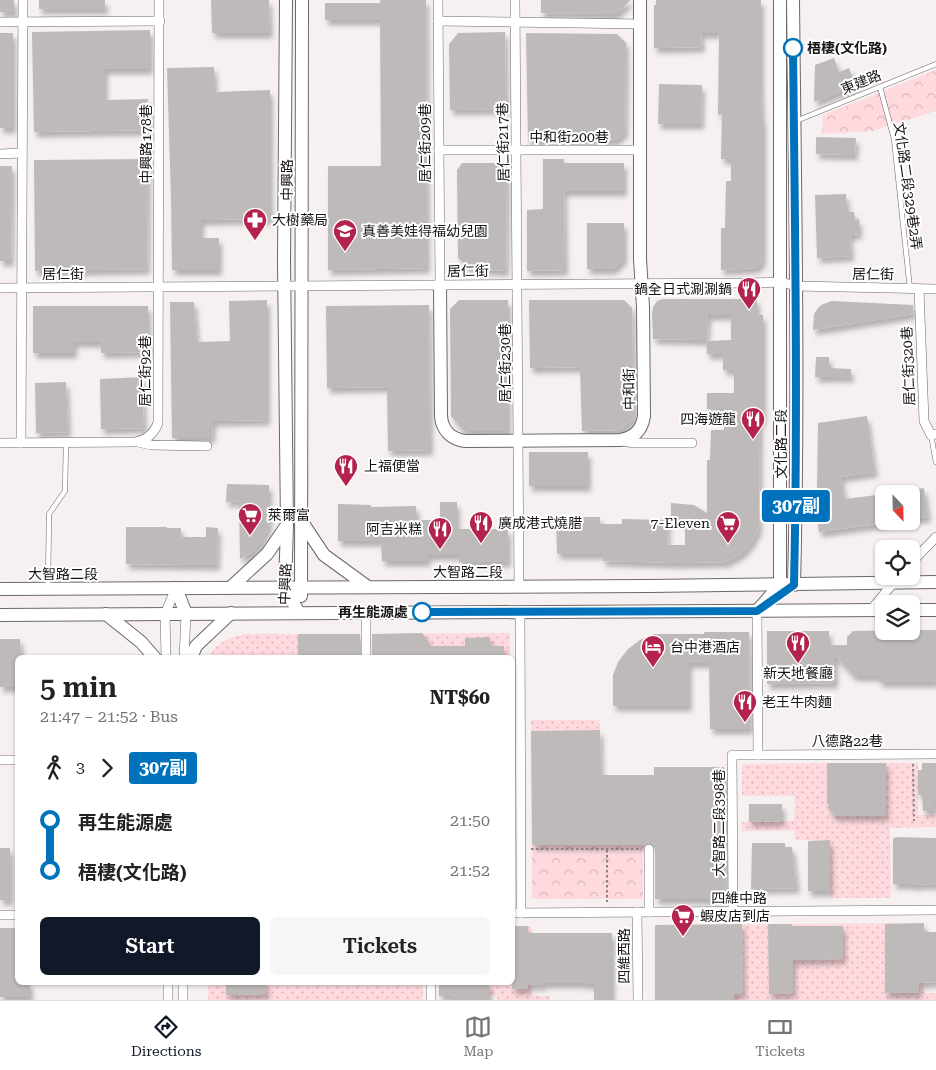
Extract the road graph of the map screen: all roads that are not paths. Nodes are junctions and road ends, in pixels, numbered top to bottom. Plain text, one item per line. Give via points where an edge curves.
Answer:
1 (23, 0) edge
2 (160, 0) edge
3 (286, 0) edge
4 (302, 0) edge
5 (438, 0) edge
6 (515, 0) edge
7 (640, 0) edge
8 (780, 0) edge
9 (793, 0) edge
10 (160, 20) junction
11 (0, 22) edge
12 (23, 22) junction
13 (438, 22) junction
14 (516, 23) junction
15 (640, 24) junction
16 (936, 64) edge
17 (880, 87) junction
18 (794, 121) junction
19 (439, 150) junction
20 (517, 150) junction
21 (640, 150) junction
22 (0, 154) edge
23 (22, 154) junction
24 (781, 282) junction
25 (641, 284) junction
26 (440, 285) junction
27 (518, 285) junction
28 (284, 286) junction
29 (301, 286) junction
30 (796, 286) junction
31 (159, 287) junction
32 (0, 288) edge
33 (21, 288) junction
34 (915, 289) junction
35 (936, 289) edge
36 (934, 434) edge
37 (620, 440) junction
38 (519, 441) junction
39 (66, 442) junction
40 (136, 442) junction
41 (0, 443) edge
42 (21, 443) junction
43 (692, 443) dead end
44 (207, 446) dead end
45 (936, 462) edge
46 (302, 522) junction
47 (286, 526) junction
48 (936, 537) edge
49 (920, 554) edge
50 (875, 581) edge
51 (920, 581) edge
52 (936, 582) edge
53 (780, 585) junction
54 (794, 585) junction
55 (368, 587) junction
56 (519, 587) junction
57 (176, 588) junction
58 (230, 588) junction
59 (285, 588) junction
60 (302, 588) junction
61 (48, 589) junction
62 (0, 590) edge
63 (875, 610) edge
64 (920, 610) edge
65 (936, 610) edge
66 (757, 611) junction
67 (520, 612) junction
68 (299, 613) junction
69 (366, 613) junction
70 (106, 614) junction
71 (165, 614) junction
72 (186, 614) junction
73 (231, 614) junction
74 (0, 615) edge
75 (152, 655) edge
76 (166, 655) edge
77 (184, 655) edge
78 (192, 655) edge
79 (366, 655) edge
80 (936, 754) edge
81 (758, 755) junction
82 (0, 760) edge
83 (15, 760) edge
84 (649, 849) road end
85 (936, 910) edge
86 (637, 912) junction
87 (649, 912) junction
88 (733, 912) junction
89 (517, 913) edge
90 (0, 915) edge
91 (15, 915) edge
92 (168, 985) edge
93 (183, 985) edge
94 (431, 985) edge
95 (168, 1000) edge
96 (183, 1000) edge
97 (431, 1000) edge
98 (638, 1000) edge

1 - 12 street
2 - 10 street, 中興路178巷
3 - 28 street, 中興路
4 - 29 street, 中興路
5 - 13 street, 居仁街209巷
6 - 14 street, 居仁街217巷
7 - 15 street, 中和街
8 - 24 street, 文化路二段
9 - 18 street, 文化路二段
10 - 12 street
10 - 31 street, 中興路178巷
11 - 12 street
12 - 23 street
13 - 14 street
13 - 19 street, 居仁街209巷
14 - 15 street
14 - 20 street, 居仁街217巷
15 - 21 street, 中和街
16 - 17 lane, 東建路
17 - 18 lane, 東建路
17 - 34 lane, 文化路二段329巷2弄 via 894,139
18 - 30 street, 文化路二段
19 - 20 street, 中和街200巷
19 - 26 street, 居仁街209巷
20 - 21 street, 中和街200巷
20 - 27 street, 居仁街217巷
21 - 25 street, 中和街
22 - 23 street
23 - 33 street
24 - 25 street, 居仁街
24 - 30 street, 居仁街
24 - 53 street, 文化路二段
25 - 27 street, 居仁街
25 - 37 street, 中和街 via 644,416 636,433
26 - 27 street, 居仁街
26 - 29 street, 居仁街
26 - 38 street via 442,425 450,435 460,440
27 - 38 street, 居仁街230巷
28 - 29 street, 居仁街
28 - 31 street, 居仁街
28 - 47 street, 中興路
29 - 46 street, 中興路
30 - 34 street, 居仁街
30 - 54 street, 文化路二段
31 - 33 street, 居仁街
31 - 40 street, 居仁街92巷 via 158,423 150,436
32 - 33 street, 居仁街
33 - 42 street
34 - 35 street, 居仁街
34 - 36 street, 居仁街320巷 via 924,420
36 - 45 lane
37 - 38 street
37 - 43 street
38 - 56 street, 居仁街230巷
39 - 40 street
39 - 42 street
39 - 61 lane via 65,491 49,514
40 - 44 street
41 - 42 street
46 - 55 street via 324,555
46 - 60 street, 中興路
47 - 58 street via 267,554
47 - 59 street, 中興路
48 - 49 street
50 - 54 street, 大智路二段
51 - 52 street, 大智路二段
53 - 54 street, 大智路二段
53 - 56 street, 大智路二段
53 - 66 street
54 - 66 street
55 - 56 street, 大智路二段
55 - 60 street, 大智路二段
57 - 58 street, 大智路二段
57 - 61 street, 大智路二段
57 - 71 street
57 - 72 street
58 - 59 street, 大智路二段
59 - 60 street, 大智路二段
59 - 68 street, 中興路
60 - 68 street, 中興路
61 - 62 street, 大智路二段
63 - 66 street
64 - 65 street
66 - 67 street
66 - 81 street
67 - 69 street
67 - 89 street via 521,850
68 - 69 street
68 - 73 street
69 - 79 street
70 - 71 street
70 - 74 street
70 - 75 street
71 - 72 street
71 - 76 street
72 - 73 street
72 - 77 street
73 - 78 street via 196,646
80 - 81 street, 八德路22巷
81 - 88 street, 大智路二段398巷 via 732,755
82 - 83 street
84 - 87 street
85 - 88 street, 四維中路
86 - 87 street, 四維中路
86 - 89 street, 四維中路
86 - 98 street, 四維西路
87 - 88 street, 四維中路
90 - 91 street
92 - 95 street
93 - 96 street
94 - 97 street

